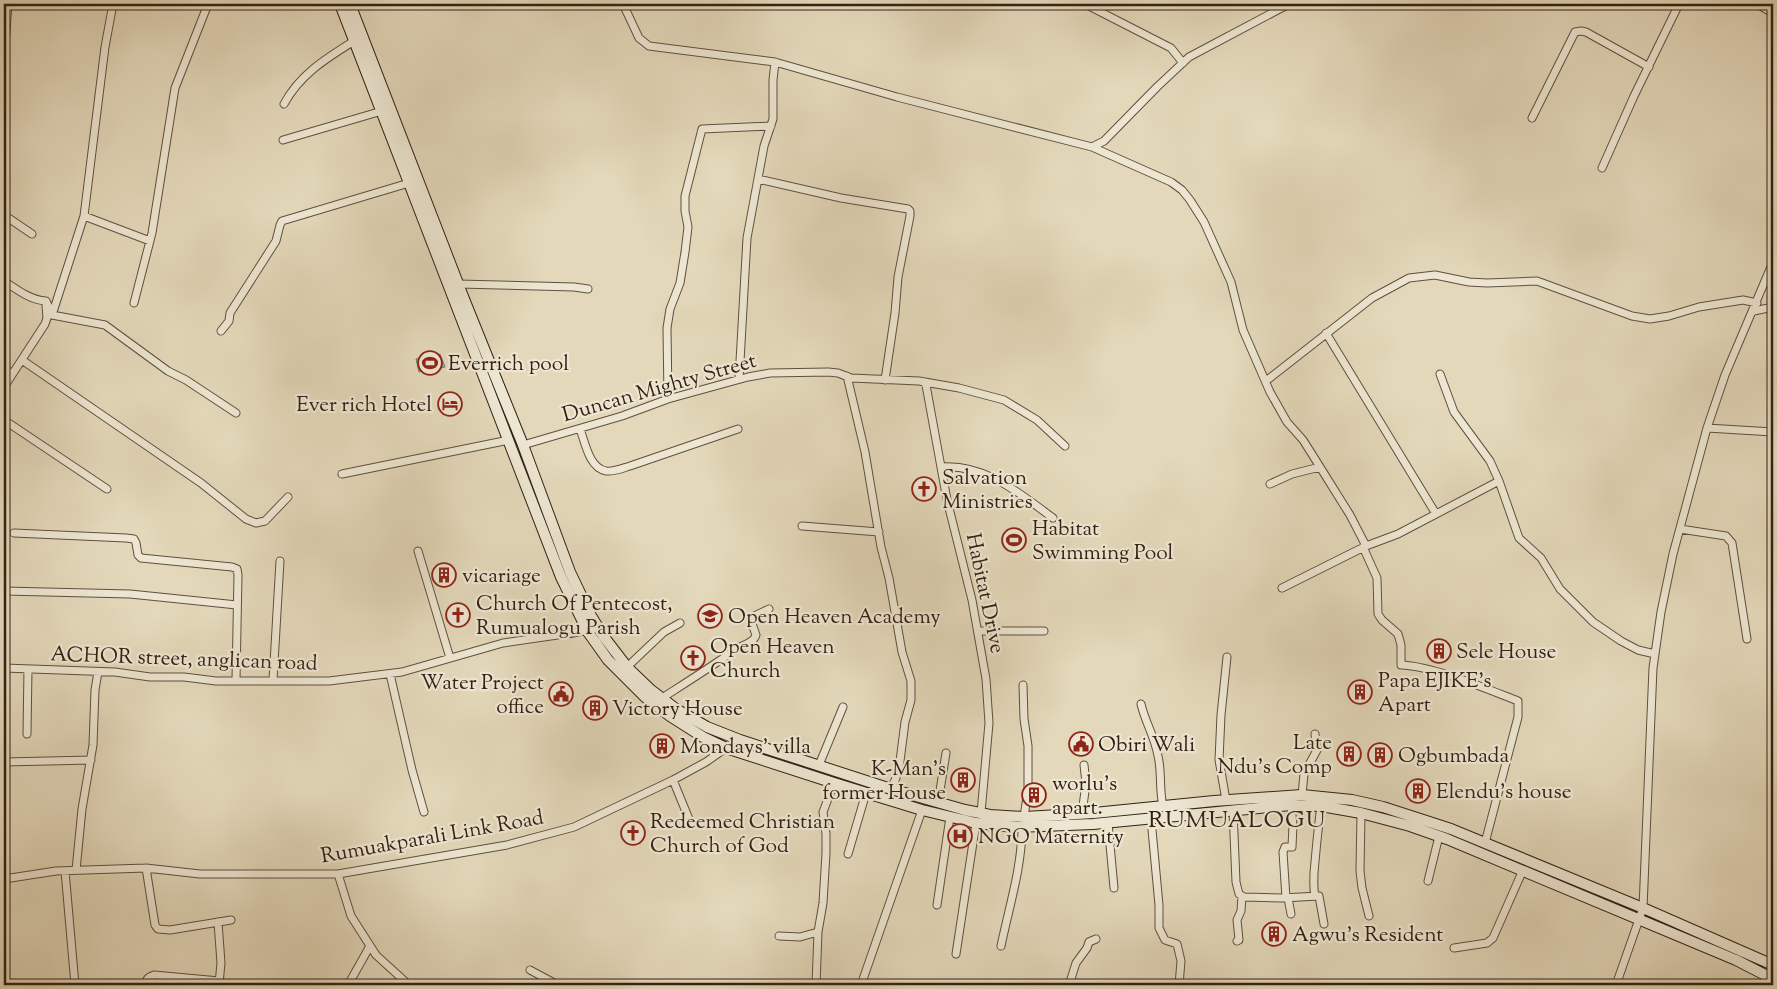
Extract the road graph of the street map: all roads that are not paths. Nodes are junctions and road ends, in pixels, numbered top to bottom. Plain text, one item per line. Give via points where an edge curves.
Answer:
1 (8, 4) edge
2 (114, 4) edge
3 (208, 4) edge
4 (340, 4) edge
5 (350, 4) edge
6 (623, 4) edge
7 (1085, 4) edge
8 (1289, 4) edge
9 (1678, 4) edge
10 (1758, 4) edge
11 (1773, 13) edge
12 (354, 40) junction
13 (4, 58) edge
14 (776, 62) junction
15 (1183, 62) junction
16 (1649, 67) junction
17 (284, 104) dead end
18 (382, 111) junction
19 (1532, 118) dead end
20 (770, 126) junction
21 (283, 140) dead end
22 (1092, 147) junction
23 (1602, 168) dead end
24 (758, 179) junction
25 (409, 183) junction
26 (4, 215) edge
27 (84, 216) junction
28 (32, 234) dead end
29 (150, 241) junction
30 (1773, 262) edge
31 (4, 281) edge
32 (458, 284) junction
33 (588, 289) dead end
34 (46, 301) junction
35 (134, 303) dead end
36 (1755, 307) junction
37 (1773, 307) edge
38 (52, 315) junction
39 (221, 331) dead end
40 (1326, 333) junction
41 (22, 360) junction
42 (4, 368) edge
43 (12, 374) junction
44 (1440, 374) dead end
45 (847, 376) junction
46 (739, 379) junction
47 (885, 380) junction
48 (1266, 381) junction
49 (924, 382) junction
50 (4, 388) edge
51 (668, 399) junction
52 (236, 413) dead end
53 (4, 420) edge
54 (1707, 428) junction
55 (580, 429) junction
56 (738, 429) dead end
57 (1773, 432) edge
58 (509, 440) junction
59 (523, 445) junction
60 (1065, 446) dead end
61 (941, 467) junction
62 (1320, 467) junction
63 (342, 474) dead end
64 (1499, 481) junction
65 (1270, 484) dead end
66 (107, 489) dead end
67 (288, 497) dead end
68 (1436, 514) junction
69 (1053, 518) dead end
70 (802, 526) dead end
71 (1680, 529) junction
72 (879, 532) junction
73 (14, 533) dead end
74 (1365, 547) junction
75 (418, 551) dead end
76 (280, 561) dead end
77 (1282, 588) dead end
78 (4, 591) edge
79 (237, 605) junction
80 (769, 609) dead end
81 (680, 623) dead end
82 (593, 630) junction
83 (1044, 631) dead end
84 (978, 632) junction
85 (1747, 640) dead end
86 (1656, 654) junction
87 (1228, 657) dead end
88 (450, 658) junction
89 (627, 667) junction
90 (4, 668) edge
91 (28, 669) junction
92 (98, 672) junction
93 (390, 674) junction
94 (236, 680) junction
95 (272, 680) junction
96 (1023, 685) dead end
97 (662, 698) junction
98 (1141, 704) dead end
99 (843, 707) dead end
100 (27, 734) dead end
101 (1315, 734) dead end
102 (726, 748) junction
103 (946, 753) dead end
104 (91, 760) junction
105 (4, 762) edge
106 (819, 765) junction
107 (1084, 765) dead end
108 (673, 780) junction
109 (834, 783) junction
110 (891, 790) junction
111 (866, 793) junction
112 (1302, 795) junction
113 (1226, 800) junction
114 (1352, 800) junction
115 (938, 803) junction
116 (1290, 805) junction
117 (1163, 806) junction
118 (1321, 806) junction
119 (922, 810) junction
120 (1233, 810) junction
121 (424, 812) dead end
122 (1350, 812) junction
123 (1082, 814) junction
124 (1361, 814) junction
125 (950, 817) junction
126 (978, 818) junction
127 (1151, 819) junction
128 (1023, 822) junction
129 (1108, 823) junction
130 (691, 824) dead end
131 (1439, 836) junction
132 (1484, 843) junction
133 (848, 854) dead end
134 (146, 868) junction
135 (76, 870) junction
136 (1523, 870) junction
137 (65, 871) junction
138 (338, 874) junction
139 (4, 879) edge
140 (1428, 881) dead end
141 (1114, 888) dead end
142 (1242, 896) junction
143 (1315, 896) junction
144 (1287, 898) junction
145 (937, 905) dead end
146 (1644, 908) junction
147 (1291, 914) dead end
148 (1369, 916) dead end
149 (231, 920) dead end
150 (1639, 920) junction
151 (218, 922) junction
152 (1324, 924) dead end
153 (818, 932) junction
154 (779, 936) dead end
155 (1096, 939) dead end
156 (1237, 941) dead end
157 (370, 946) junction
158 (1001, 946) dead end
159 (1454, 948) dead end
160 (956, 954) dead end
161 (1773, 964) edge
162 (530, 970) dead end
163 (1773, 979) edge
164 (219, 983) edge
165 (75, 985) edge
166 (146, 985) edge
167 (348, 985) edge
168 (409, 985) edge
169 (558, 985) edge
170 (816, 985) edge
171 (860, 985) edge
172 (1069, 985) edge
173 (1179, 985) edge
174 (1616, 985) edge

1 - 13 street
2 - 27 street via 105,47
3 - 29 street via 175,88
4 - 12 main road
5 - 32 main road
6 - 14 street via 639,38 649,46
7 - 15 street via 1171,48
8 - 15 street
9 - 16 street
10 - 11 street
12 - 17 street via 303,77 292,88
12 - 18 main road
14 - 20 street
14 - 22 street
15 - 22 street via 1104,141
16 - 19 street via 1586,32 1575,32
16 - 23 street
18 - 21 street
18 - 25 main road
20 - 24 street
20 - 51 street via 702,129 684,196 688,227 685,252 680,284 670,309 667,328
22 - 48 street via 1171,182 1190,200 1223,262 1243,330
24 - 46 street via 747,238
24 - 47 street via 910,211
25 - 39 street via 282,221 276,241
25 - 58 main road
26 - 28 street
27 - 29 street
27 - 38 street
29 - 35 street
30 - 36 street
31 - 34 street via 25,294
32 - 33 street
32 - 59 main road
34 - 38 street
34 - 41 street via 45,324
36 - 37 street
36 - 40 street via 1743,300 1650,319 1632,316 1537,281 1469,282 1434,275 1409,278 1372,298
36 - 54 street via 1724,375
38 - 52 street via 105,326 168,371
40 - 48 street
40 - 68 street
41 - 43 street
41 - 67 street via 201,483 246,519 256,523 265,521
42 - 43 street
43 - 50 street
44 - 64 street via 1454,412 1490,461
45 - 46 street, Duncan Mighty Street via 828,372 788,372
45 - 47 street, Duncan Mighty Street
45 - 72 street via 863,441
46 - 51 street, Duncan Mighty Street
47 - 49 street, Duncan Mighty Street
48 - 62 street via 1287,422
49 - 60 street, Duncan Mighty Street via 1004,400 1037,420
49 - 61 street, Habitat Drive
51 - 55 street, Duncan Mighty Street
53 - 66 street
54 - 57 street
54 - 71 street
55 - 56 street via 594,463 606,471 630,466
55 - 59 street, Duncan Mighty Street
58 - 63 street
58 - 82 main road via 561,577
59 - 82 main road
61 - 69 street via 964,467 986,474 1015,490
61 - 84 street, Habitat Drive
62 - 65 street
62 - 74 street via 1350,515
64 - 68 street
64 - 86 street via 1519,538 1541,558 1560,589 1593,622 1621,641 1638,650
68 - 74 street
70 - 72 street
71 - 85 street via 1726,536 1730,540
71 - 86 street via 1663,603
72 - 110 street via 902,652 911,681 911,700 900,761
73 - 79 street via 134,539 141,558 232,567 238,574
74 - 77 street
74 - 132 street via 1377,578 1378,614 1398,634 1401,665 1443,674 1518,701 1518,718
75 - 88 street
76 - 95 street
78 - 79 street via 122,593
79 - 94 street
80 - 97 street via 750,618 756,635 754,640
81 - 89 street via 664,632
82 - 88 street, ACHOR street, anglican road via 503,643
82 - 89 main road
82 - 102 main road via 608,660 645,697 703,737
83 - 84 street
84 - 126 street, Habitat Drive via 986,679 988,723
86 - 146 street
87 - 113 street via 1219,760
88 - 93 street, ACHOR street, anglican road
89 - 97 main road
90 - 91 street, ACHOR street, anglican road
91 - 92 street, ACHOR street, anglican road
91 - 100 street
92 - 94 street, ACHOR street, anglican road
92 - 104 street
93 - 95 street, ACHOR street, anglican road via 329,681
93 - 121 street
94 - 95 street, ACHOR street, anglican road
96 - 128 street via 1028,790
97 - 106 main road via 707,728
98 - 117 street via 1158,756
99 - 106 street
101 - 112 street via 1316,750 1304,774
102 - 108 street, Rumuakparali Link Road
102 - 109 main road
103 - 115 street
104 - 105 street
104 - 135 street
106 - 110 main road
107 - 123 street via 1086,783
108 - 130 street
108 - 138 street, Rumuakparali Link Road via 574,827 539,837
109 - 111 main road
109 - 153 street via 823,812 826,852
110 - 115 main road
111 - 119 main road
111 - 133 street
112 - 113 main road
112 - 114 main road
113 - 117 main road
114 - 122 street
114 - 132 main road via 1413,816
115 - 126 main road
116 - 118 main road
116 - 120 main road
116 - 144 street via 1292,847 1285,847 1282,852
117 - 123 main road
118 - 122 main road
118 - 143 street via 1312,887
119 - 125 main road
119 - 171 street
120 - 127 main road
120 - 142 street via 1236,882
122 - 124 main road
123 - 128 main road
124 - 131 main road
124 - 148 street via 1360,871
125 - 126 main road
125 - 145 street
126 - 128 main road
126 - 160 street, Habitat Drive
127 - 129 main road
127 - 173 street via 1159,928 1165,940 1178,944 1181,961
128 - 129 main road
128 - 158 street via 1018,867
129 - 141 street
131 - 136 main road
131 - 140 street
132 - 146 main road
134 - 135 street, Rumuakparali Link Road
134 - 138 street, Rumuakparali Link Road via 200,874
134 - 151 street via 158,929
135 - 137 street, Rumuakparali Link Road
136 - 150 main road
136 - 159 street via 1493,938 1487,943
137 - 139 street, Rumuakparali Link Road
137 - 165 street
138 - 157 street via 352,916
142 - 144 street
142 - 156 street
143 - 144 street
143 - 152 street via 1321,900
144 - 147 street
146 - 150 street
146 - 161 main road
149 - 151 street
150 - 163 main road
150 - 174 street
151 - 164 street
153 - 154 street via 800,937
153 - 170 street
155 - 172 street via 1089,942 1076,963
157 - 167 street
157 - 168 street
162 - 169 street
164 - 166 street via 154,975 146,979

